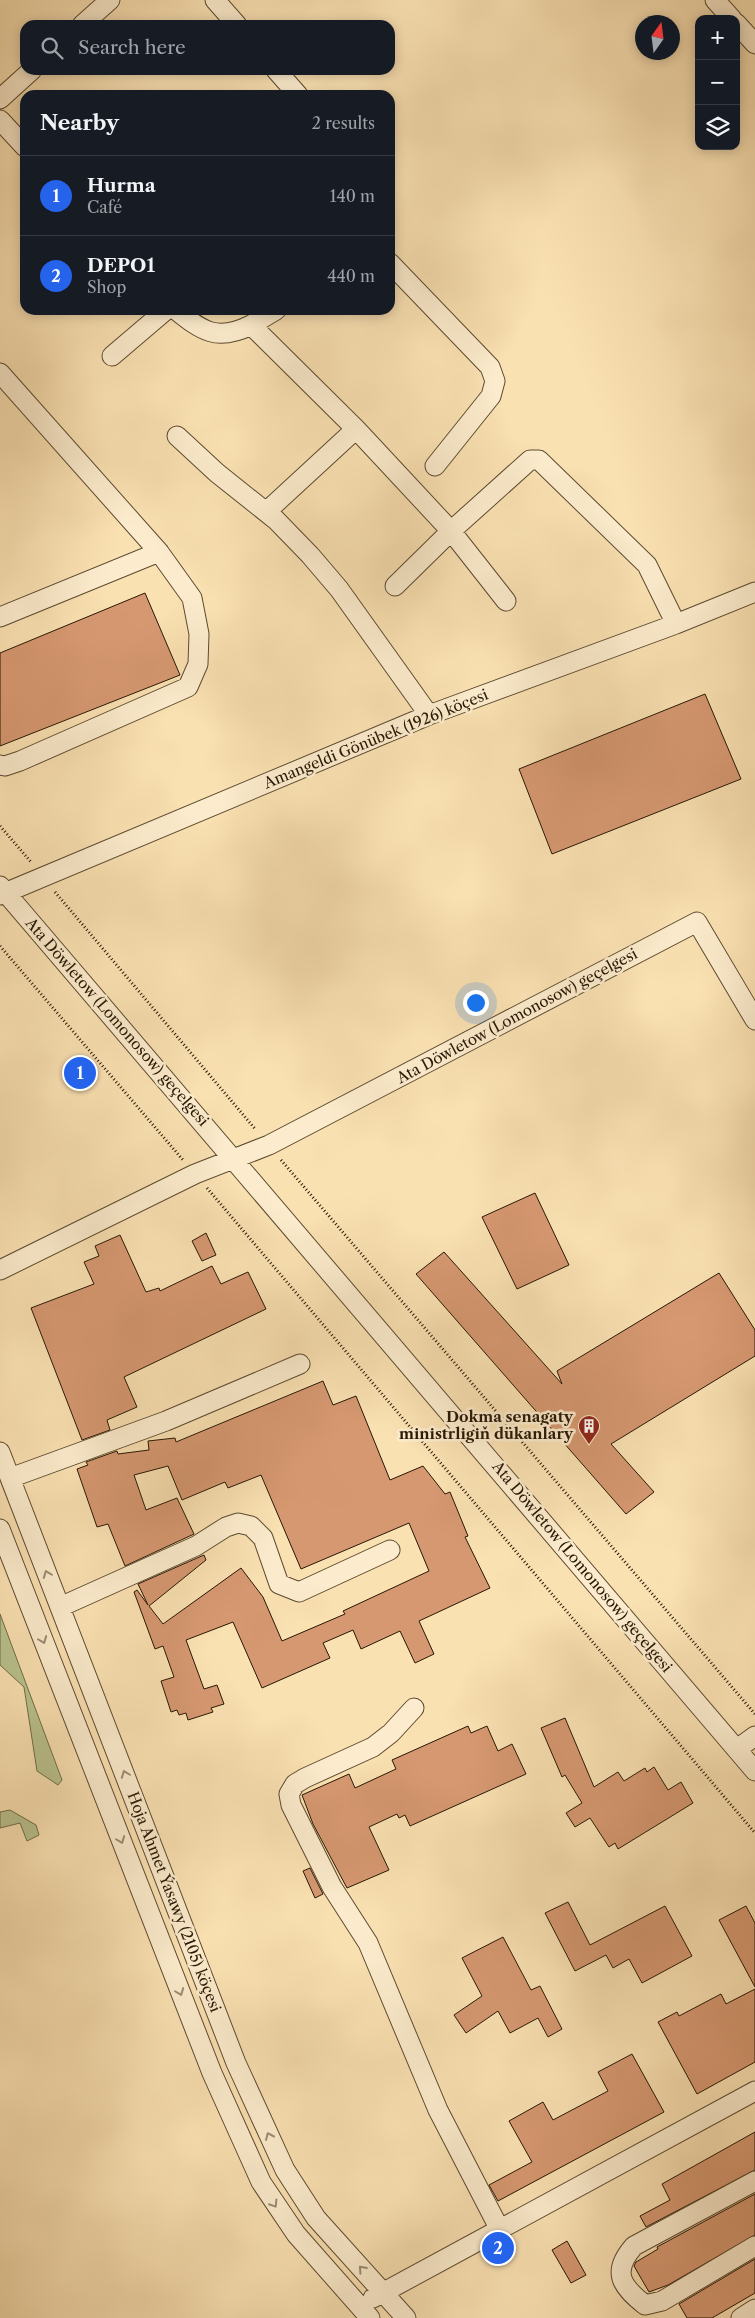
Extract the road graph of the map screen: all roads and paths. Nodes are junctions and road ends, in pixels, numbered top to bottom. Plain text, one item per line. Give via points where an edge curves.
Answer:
1 (110, 0) edge
2 (216, 0) edge
3 (715, 0) edge
4 (728, 15) edge
5 (88, 20) edge
6 (233, 20) edge
7 (740, 27) edge
8 (755, 44) edge
9 (26, 75) edge
10 (280, 75) edge
11 (294, 90) edge
12 (0, 99) edge
13 (0, 120) edge
14 (20, 142) edge
15 (395, 268) edge
16 (160, 315) edge
17 (182, 315) edge
18 (268, 315) edge
19 (251, 325) junction
20 (112, 356) dead end
21 (0, 373) edge
22 (356, 429) junction
23 (177, 436) dead end
24 (435, 466) dead end
25 (266, 512) junction
26 (451, 530) junction
27 (158, 552) junction
28 (394, 586) dead end
29 (755, 592) edge
30 (506, 601) dead end
31 (0, 617) edge
32 (676, 624) junction
33 (429, 715) junction
34 (0, 765) edge
35 (0, 826) edge
36 (43, 877) junction
37 (2, 891) edge
38 (0, 946) edge
39 (755, 1020) edge
40 (269, 1145) junction
41 (233, 1159) junction
42 (195, 1174) junction
43 (0, 1270) edge
44 (300, 1364) dead end
45 (0, 1452) edge
46 (10, 1478) junction
47 (0, 1529) edge
48 (390, 1550) dead end
49 (60, 1608) junction
50 (414, 1708) dead end
51 (755, 1714) edge
52 (755, 1736) edge
53 (737, 1749) junction
54 (755, 1771) edge
55 (755, 1833) edge
56 (755, 2091) edge
57 (755, 2181) edge
58 (500, 2230) junction
59 (755, 2246) edge
60 (383, 2292) junction
61 (755, 2309) edge
62 (365, 2313) edge
63 (406, 2318) edge
64 (740, 2318) edge

1 - 5 street
2 - 6 street
3 - 4 street
7 - 8 street
9 - 12 street
10 - 11 street
13 - 14 street
15 - 24 street via 490,367 495,381 491,396
16 - 20 street
17 - 19 street via 198,328 216,333 236,333
18 - 19 street
19 - 22 street
21 - 27 street
22 - 25 street
22 - 26 street
23 - 25 street
25 - 33 street via 339,589
26 - 28 street
26 - 30 street
26 - 32 street via 530,460 539,460 647,565
27 - 31 street
27 - 34 street via 192,598 198,634 198,664 188,687 20,761
29 - 32 street, Amangeldi Gönübek (1926) köçesi
32 - 33 street, Amangeldi Gönübek (1926) köçesi
33 - 36 street, Amangeldi Gönübek (1926) köçesi
35 - 36 path
36 - 37 street, Amangeldi Gönübek (1926) köçesi
36 - 40 path
37 - 41 street, Ata Döwletow (Lomonosow) geçelgesi
38 - 42 path
39 - 40 street, Ata Döwletow (Lomonosow) geçelgesi via 697,922
40 - 41 street, Ata Döwletow (Lomonosow) geçelgesi
40 - 51 path
41 - 42 street
41 - 53 street, Ata Döwletow (Lomonosow) geçelgesi
42 - 43 street
42 - 55 path
44 - 46 street via 166,1421
45 - 46 street, Hoja Ahmet Ýasawy (2105) köçesi
49 -> 46 street, Hoja Ahmet Ýasawy (2105) köçesi
47 -> 62 street, Hoja Ahmet Ýasawy (2105) köçesi via 212,2073 261,2182 296,2234
48 - 49 street via 298,1592 279,1584 263,1538 251,1526 238,1523 196,1546
60 -> 49 street, Hoja Ahmet Ýasawy (2105) köçesi via 316,2218 284,2170 236,2063
50 - 58 street via 392,1734 373,1747 305,1778 295,1784 289,1794 291,1805 332,1887 368,1943 438,2110
52 - 53 street
53 - 54 street, Ata Döwletow (Lomonosow) geçelgesi
56 - 58 street
57 - 59 street via 634,2246 623,2259 621,2275 627,2291 645,2305 662,2301
58 - 60 street
60 - 62 street
60 - 63 street, Hoja Ahmet Ýasawy (2105) köçesi
61 - 64 street

